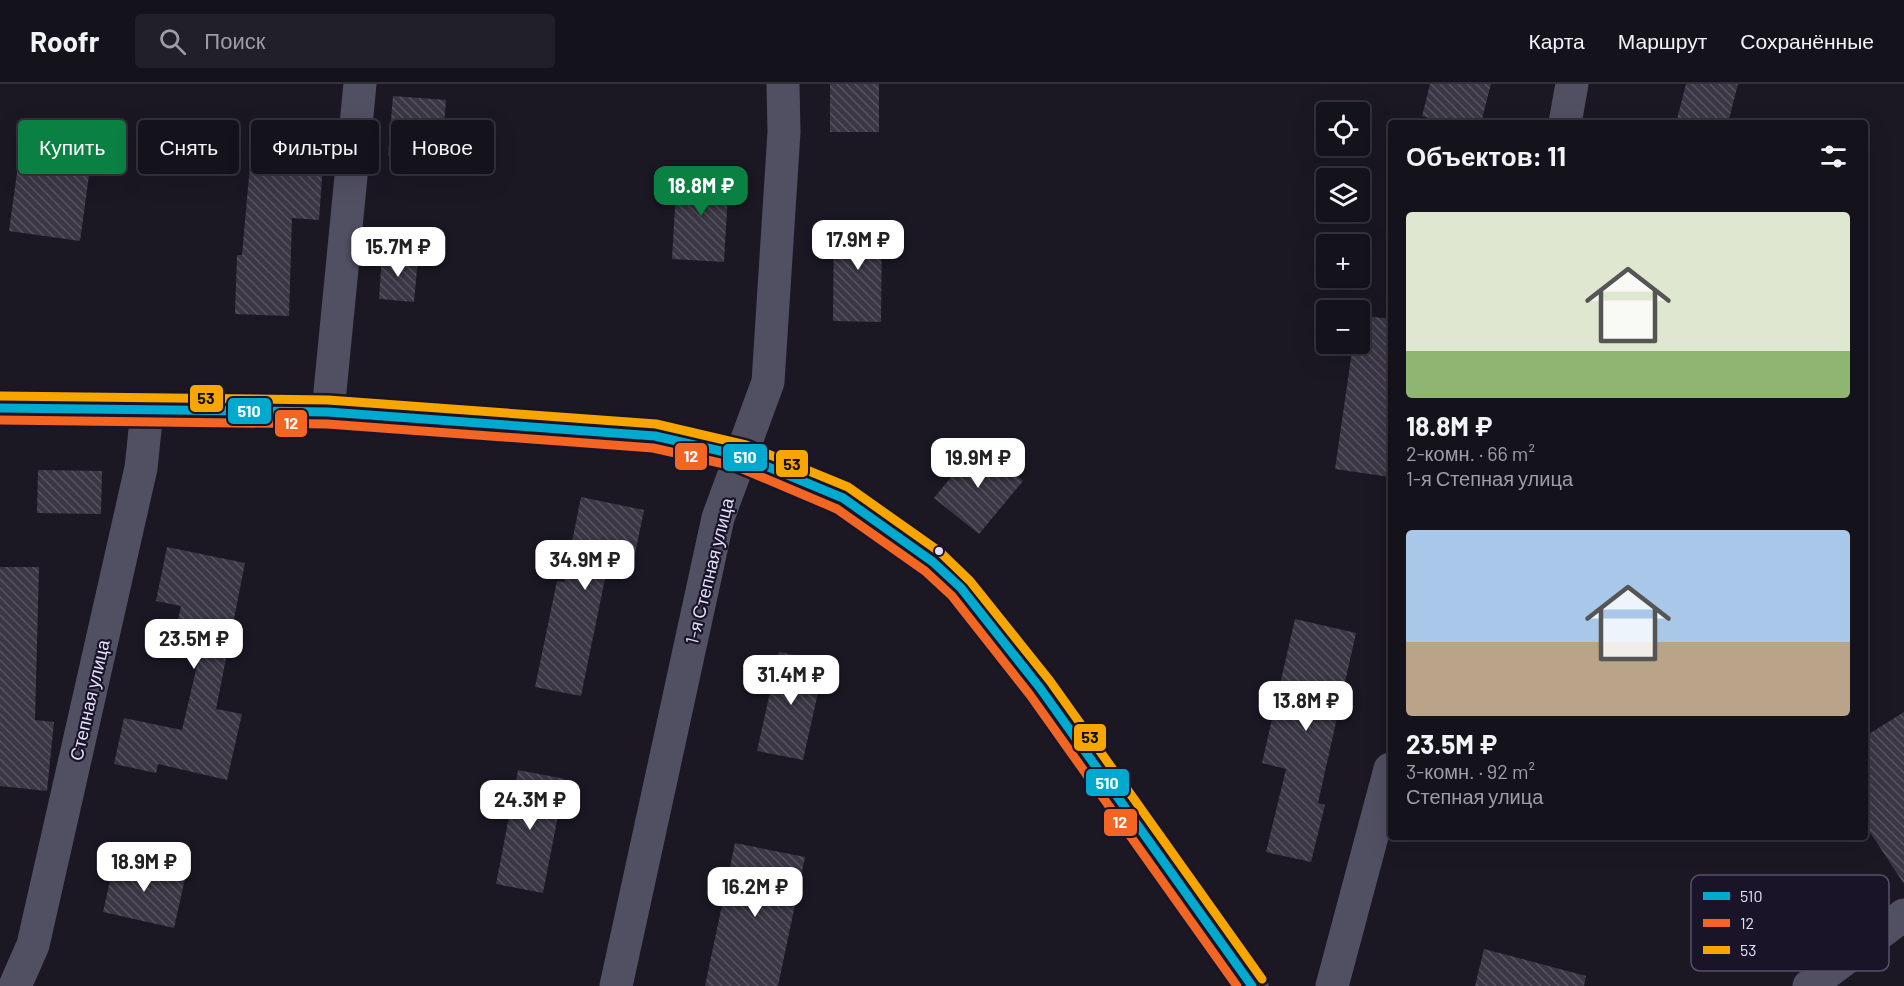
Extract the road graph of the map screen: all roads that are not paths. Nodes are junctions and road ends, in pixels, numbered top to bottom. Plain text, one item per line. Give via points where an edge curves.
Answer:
1 (360, 84) edge
2 (783, 84) edge
3 (1572, 84) edge
4 (1566, 120) edge
5 (0, 408) edge
6 (147, 411) junction
7 (328, 412) junction
8 (742, 456) junction
9 (1388, 777) edge
10 (1904, 915) edge
11 (1889, 926) edge
12 (1829, 971) edge
13 (15, 986) edge
14 (616, 986) edge
15 (1251, 986) edge
16 (1332, 986) edge
17 (1809, 986) edge

1 - 7 street
2 - 8 street, 1-я Степная улица via 784,132 768,382
3 - 4 street
5 - 6 street
6 - 7 street
6 - 13 street, Степная улица via 141,468 33,945
7 - 8 street via 655,436
8 - 14 street, 1-я Степная улица via 718,518
8 - 15 street via 843,498 933,562 961,588 1040,688
9 - 16 street
10 - 11 street
12 - 17 street

